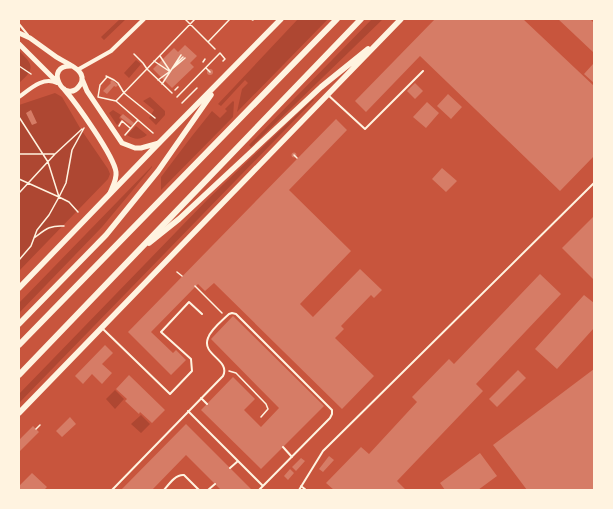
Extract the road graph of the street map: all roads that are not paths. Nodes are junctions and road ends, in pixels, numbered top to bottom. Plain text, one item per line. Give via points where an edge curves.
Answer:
1 (144, 19) edge
2 (281, 19) edge
3 (337, 19) edge
4 (361, 19) edge
5 (401, 19) edge
6 (19, 24) edge
7 (19, 33) edge
8 (387, 33) junction
9 (30, 38) junction
10 (19, 44) edge
11 (72, 66) junction
12 (79, 70) junction
13 (423, 71) dead end
14 (82, 79) junction
15 (58, 83) junction
16 (218, 83) junction
17 (64, 89) junction
18 (327, 95) junction
19 (19, 97) edge
20 (159, 143) junction
21 (594, 183) edge
22 (110, 194) junction
23 (131, 257) junction
24 (19, 288) edge
25 (202, 314) dead end
26 (19, 324) edge
27 (101, 328) junction
28 (19, 345) edge
29 (19, 375) edge
30 (201, 398) junction
31 (207, 404) dead end
32 (188, 411) junction
33 (19, 413) edge
34 (283, 447) dead end
35 (292, 457) junction
36 (238, 461) junction
37 (230, 468) dead end
38 (215, 484) dead end
39 (263, 486) junction
40 (301, 486) junction
41 (112, 490) edge
42 (164, 490) edge
43 (199, 490) edge
44 (208, 490) edge
45 (259, 490) edge
46 (299, 490) edge
47 (306, 490) edge

1 - 12 street via 111,51
2 - 16 main road
3 - 28 main road
4 - 23 main road
5 - 8 main road
6 - 9 lane
7 - 9 street
8 - 18 main road
8 - 23 main road via 321,87 178,219
9 - 11 street
10 - 15 street
11 - 12 street
11 - 15 street via 60,70
12 - 14 street
13 - 18 lane via 365,130
14 - 17 street via 75,89
14 - 20 street via 86,91 122,143 141,148
15 - 17 street
15 - 19 street via 38,83
16 - 20 main road
16 - 26 main road via 158,171 106,235
17 - 22 street via 79,108 114,165 115,180
18 - 27 main road
20 - 22 main road
21 - 40 lane via 323,451
22 - 24 main road
23 - 29 main road
25 - 27 lane via 189,302 161,332 191,359 192,371 170,394
27 - 33 main road
30 - 31 lane
30 - 32 lane
30 - 35 lane via 223,376 225,370 208,349 207,342 211,333 226,317 231,313 236,314 332,410 330,418
32 - 36 lane
32 - 41 lane
34 - 35 lane
35 - 39 lane
36 - 37 lane
36 - 39 lane
38 - 44 lane
39 - 45 lane
40 - 46 lane
40 - 47 lane
42 - 43 lane via 177,476 184,475

